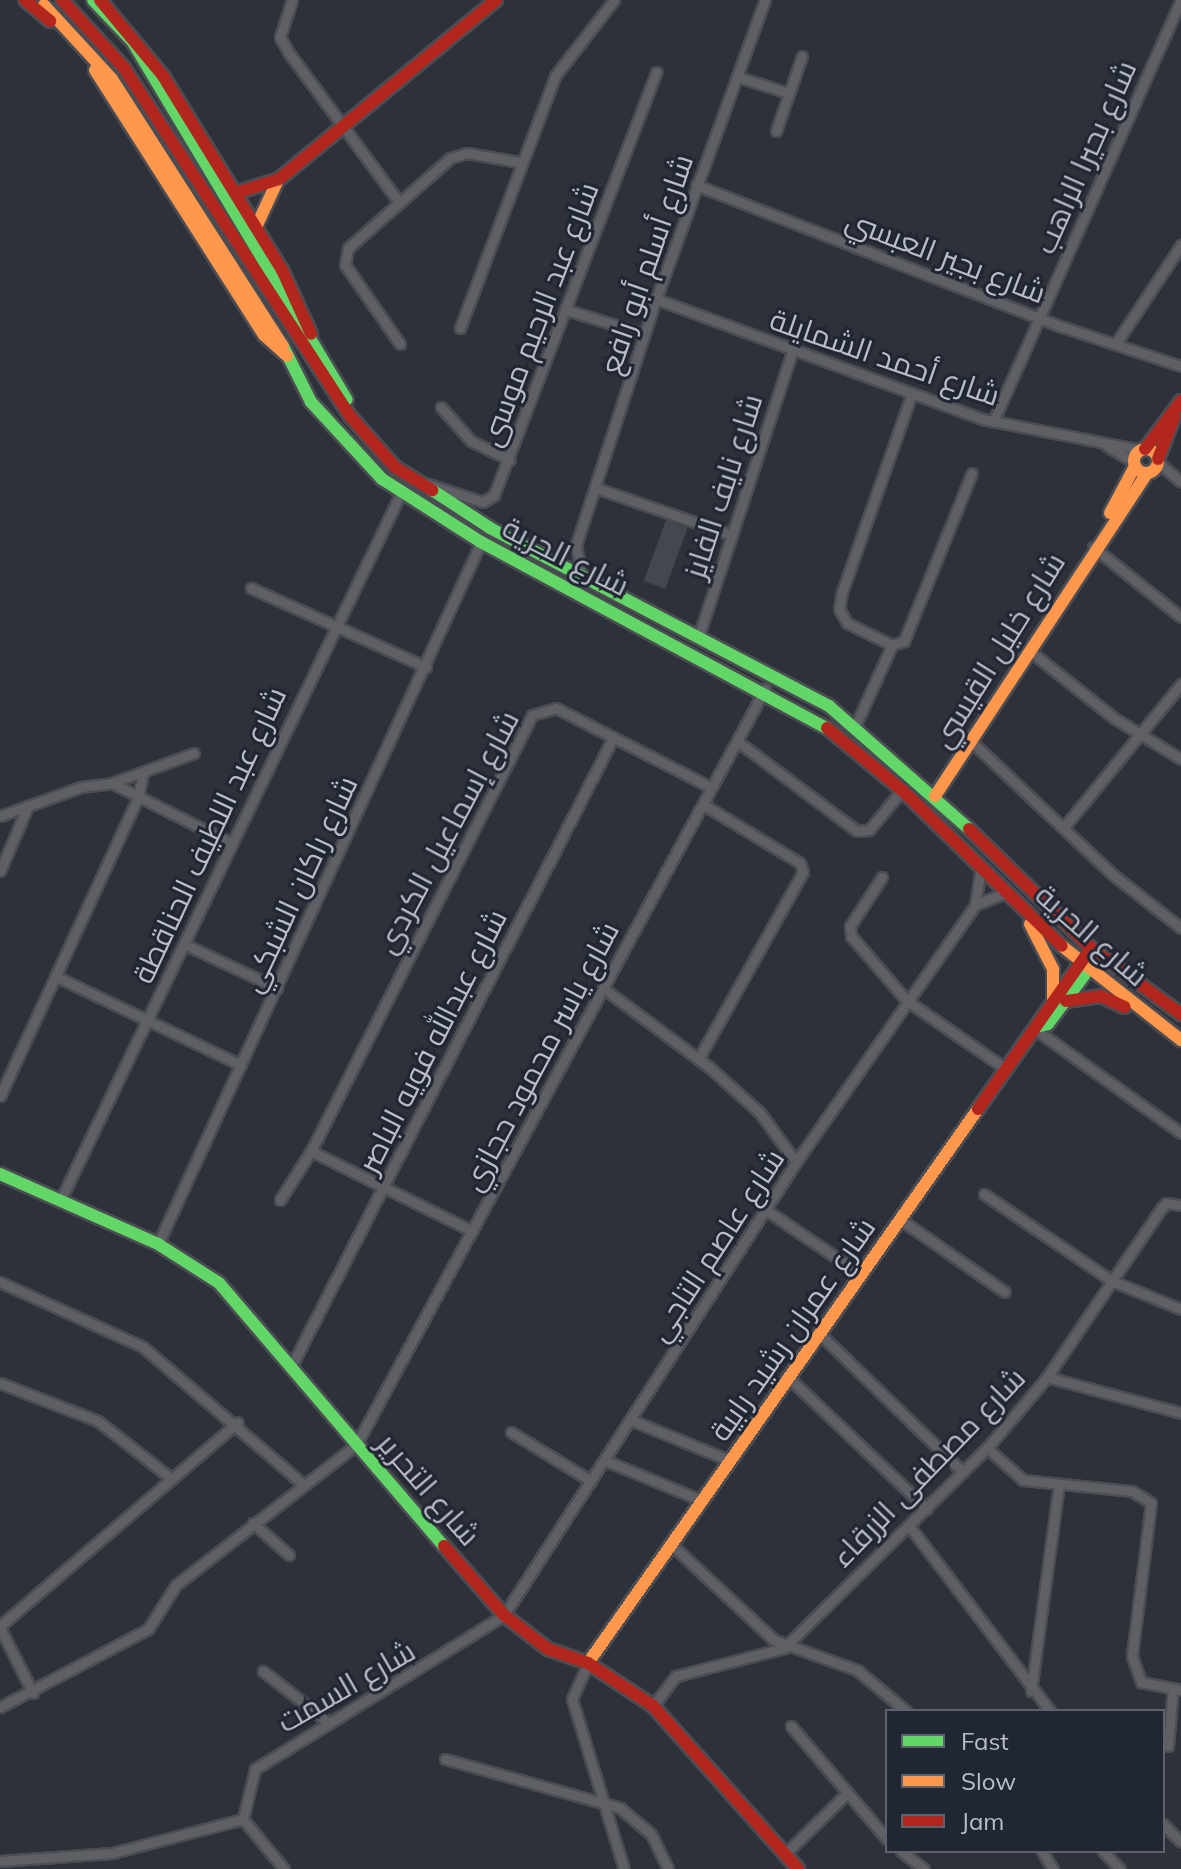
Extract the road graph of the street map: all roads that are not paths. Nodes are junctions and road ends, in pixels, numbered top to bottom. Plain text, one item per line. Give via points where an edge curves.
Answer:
1 (11, 0) edge
2 (25, 0) edge
3 (62, 0) edge
4 (99, 0) edge
5 (292, 0) edge
6 (496, 0) edge
7 (614, 0) edge
8 (765, 0) edge
9 (1181, 0) edge
10 (39, 6) edge
11 (802, 56) dead end
12 (656, 72) dead end
13 (738, 77) junction
14 (788, 93) junction
15 (344, 128) junction
16 (776, 131) dead end
17 (519, 162) junction
18 (279, 179) junction
19 (696, 185) junction
20 (236, 193) junction
21 (398, 201) junction
22 (257, 225) junction
23 (1181, 245) edge
24 (656, 299) junction
25 (567, 310) junction
26 (1038, 318) junction
27 (460, 328) dead end
28 (644, 334) junction
29 (312, 337) junction
30 (1116, 343) junction
31 (400, 344) dead end
32 (792, 352) junction
33 (1181, 366) edge
34 (911, 396) junction
35 (1179, 404) edge
36 (441, 407) dead end
37 (350, 416) junction
38 (993, 422) junction
39 (1139, 457) junction
40 (510, 460) junction
41 (1153, 466) junction
42 (972, 473) dead end
43 (1181, 482) edge
44 (418, 486) junction
45 (596, 488) junction
46 (401, 493) junction
47 (1103, 531) junction
48 (732, 535) junction
49 (481, 542) junction
50 (576, 545) junction
51 (1093, 547) junction
52 (551, 560) junction
53 (582, 576) junction
54 (251, 588) dead end
55 (1181, 617) edge
56 (333, 625) junction
57 (699, 635) junction
58 (892, 645) junction
59 (1030, 651) junction
60 (426, 667) junction
61 (1181, 684) edge
62 (765, 689) junction
63 (856, 724) junction
64 (1140, 733) junction
65 (613, 738) junction
66 (737, 741) junction
67 (974, 744) junction
68 (194, 753) dead end
69 (1181, 759) edge
70 (143, 773) junction
71 (112, 783) junction
72 (712, 788) junction
73 (902, 790) junction
74 (935, 796) junction
75 (138, 797) junction
76 (704, 805) junction
77 (28, 806) junction
78 (0, 816) edge
79 (1064, 827) junction
80 (231, 843) junction
81 (981, 869) junction
82 (0, 871) edge
83 (882, 877) dead end
84 (1005, 893) junction
85 (975, 905) junction
86 (1021, 909) junction
87 (1181, 928) edge
88 (184, 944) junction
89 (1095, 951) junction
90 (1084, 966) junction
91 (55, 976) junction
92 (277, 988) junction
93 (603, 988) junction
94 (906, 1000) junction
95 (1059, 1000) junction
96 (1181, 1014) edge
97 (1144, 1015) junction
98 (146, 1022) junction
99 (1038, 1028) junction
100 (1181, 1040) edge
101 (699, 1058) junction
102 (241, 1065) junction
103 (1006, 1069) junction
104 (0, 1096) edge
105 (1181, 1133) edge
106 (311, 1151) junction
107 (796, 1162) junction
108 (0, 1174) edge
109 (384, 1189) junction
110 (984, 1194) dead end
111 (61, 1199) junction
112 (280, 1200) dead end
113 (1181, 1205) edge
114 (769, 1212) junction
115 (901, 1220) junction
116 (472, 1231) junction
117 (158, 1244) junction
118 (862, 1275) junction
119 (1112, 1281) junction
120 (0, 1282) edge
121 (1005, 1292) dead end
122 (1181, 1309) edge
123 (820, 1334) junction
124 (292, 1365) junction
125 (1047, 1377) junction
126 (789, 1378) junction
127 (0, 1383) edge
128 (1181, 1413) edge
129 (631, 1420) junction
130 (238, 1422) junction
131 (511, 1432) dead end
132 (356, 1445) junction
133 (987, 1448) junction
134 (604, 1460) junction
135 (731, 1461) junction
136 (963, 1472) junction
137 (172, 1479) junction
138 (591, 1481) junction
139 (303, 1484) junction
140 (1059, 1485) junction
141 (703, 1501) junction
142 (927, 1509) junction
143 (253, 1523) junction
144 (910, 1527) junction
145 (672, 1545) junction
146 (289, 1555) dead end
147 (504, 1615) junction
148 (0, 1627) edge
149 (784, 1648) junction
150 (588, 1663) junction
151 (263, 1671) dead end
152 (1177, 1689) edge
153 (1031, 1691) junction
154 (33, 1693) junction
155 (653, 1706) junction
156 (0, 1707) edge
157 (904, 1709) edge
158 (1048, 1709) edge
159 (329, 1723) junction
160 (791, 1726) dead end
161 (1168, 1746) dead end
162 (445, 1759) dead end
163 (847, 1793) junction
164 (602, 1801) junction
165 (243, 1819) junction
166 (1165, 1826) edge
167 (885, 1837) edge
168 (1181, 1842) edge
169 (904, 1853) edge
170 (1105, 1853) edge
171 (785, 1854) junction
172 (0, 1861) edge
173 (284, 1869) edge
174 (624, 1869) edge
175 (668, 1869) edge
176 (798, 1869) edge
177 (924, 1869) edge
178 (1120, 1869) edge

1 - 10 main road
2 - 10 main road, شارع الحرية
3 - 37 main road, شارع الحرية via 101,36 134,82
4 - 20 main road via 149,54
4 - 29 main road via 132,41
5 - 15 street via 280,37
6 - 15 main road
7 - 17 street via 566,57
8 - 13 street, شارع أسلم أبو رافع
9 - 26 street, شارع بحيرا الراهب
10 - 46 main road, شارع الحرية via 112,79 331,429
11 - 14 street
12 - 25 street, شارع عبد الرحيم موسى
13 - 14 street
13 - 19 street, شارع أسلم أبو رافع
14 - 16 street
15 - 18 main road
15 - 21 street
17 - 21 street via 458,154
17 - 27 street
18 - 20 main road
18 - 22 main road
19 - 24 street, شارع أسلم أبو رافع
19 - 26 street, شارع بجير العبسي
20 - 22 main road
21 - 31 street via 354,240 344,260
22 - 29 main road via 302,306
23 - 30 street
24 - 28 street, شارع أسلم أبو رافع
24 - 32 street, شارع أحمد الشمايلة
25 - 28 street
25 - 40 street, شارع عبد الرحيم موسى
26 - 30 street, شارع بجير العبسي
26 - 38 street, شارع بحيرا الراهب
28 - 45 street, شارع أسلم أبو رافع
29 - 37 main road
30 - 33 street, شارع بجير العبسي
32 - 34 street, شارع أحمد الشمايلة
32 - 48 street, شارع نايف الفايز
34 - 38 street, شارع أحمد الشمايلة
34 - 58 street via 839,609 847,623
35 - 39 main road, شارع خليل القيسي
35 - 41 main road, شارع خليل القيسي
36 - 40 street via 471,441
37 - 44 main road, شارع الحرية
38 - 39 street, شارع أحمد الشمايلة via 1104,444
39 - 41 main road
39 - 41 main road
39 - 47 main road, شارع خليل القيسي
40 - 44 street, شارع عبد الرحيم موسى via 487,501 438,483
41 - 43 street
41 - 47 main road, شارع خليل القيسي
42 - 58 street via 913,625 904,641
44 - 52 main road, شارع الحرية
45 - 48 street
45 - 50 street, شارع أسلم أبو رافع
46 - 49 main road, شارع الحرية
46 - 56 street, شارع عبد اللطيف الحناقطة
47 - 51 main road, شارع خليل القيسي
48 - 57 street, شارع نايف الفايز
49 - 60 street, شارع راكان الشبكي
49 - 62 main road, شارع الحرية
50 - 52 street
50 - 53 street
51 - 55 street
51 - 59 main road, شارع خليل القيسي
52 - 53 main road, شارع الحرية
53 - 57 main road, شارع الحرية
54 - 56 street
56 - 60 street
56 - 80 street, شارع عبد اللطيف الحناقطة
57 - 63 main road, شارع الحرية
58 - 63 street
59 - 64 street
59 - 67 main road, شارع خليل القيسي
60 - 92 street, شارع راكان الشبكي
61 - 64 street
62 - 66 street, شارع ياسر محمود حجازي
62 - 73 main road, شارع الحرية via 842,738
63 - 74 main road, شارع الحرية
64 - 69 street
64 - 79 street
65 - 72 street, شارع إسماعيل الكردي
65 - 106 street, شارع إسماعيل الكردي via 556,708 532,715
65 - 109 street, شارع عبدالله فويه الباصر
66 - 72 street, شارع ياسر محمود حجازي
66 - 73 street via 857,831 869,830
67 - 74 main road, شارع خليل القيسي
67 - 79 street
68 - 70 street
70 - 71 street
70 - 75 street
71 - 75 street
71 - 77 street via 91,784
72 - 76 street, شارع ياسر محمود حجازي
73 - 81 main road, شارع الحرية
74 - 89 main road, شارع الحرية
75 - 80 street
75 - 91 street
76 - 93 street, شارع ياسر محمود حجازي
76 - 101 street via 800,863 803,872
77 - 78 street
77 - 82 street
79 - 87 street
80 - 88 street, شارع عبد اللطيف الحناقطة
81 - 84 main road, شارع الحرية
81 - 85 street, شارع عاصم التاجي
83 - 94 street via 849,931
84 - 85 street
84 - 86 main road, شارع الحرية
85 - 94 street, شارع عاصم التاجي
86 - 90 main road, شارع الحرية
86 - 95 main road via 1053,969
88 - 92 street
88 - 98 street, شارع عبد اللطيف الحناقطة
89 - 90 main road, شارع عمران رشيد رابية
89 - 96 main road, شارع الحرية
90 - 95 main road, شارع عمران رشيد رابية
90 - 97 main road, شارع الحرية
91 - 98 street
91 - 104 street
92 - 102 street, شارع راكان الشبكي
93 - 101 street
93 - 116 street, شارع ياسر محمود حجازي
94 - 103 street
94 - 107 street, شارع عاصم التاجي
95 - 97 main road via 1101,996
95 - 99 main road, شارع عمران رشيد رابية
97 - 100 main road, شارع الحرية
98 - 102 street
98 - 111 street, شارع عبد اللطيف الحناقطة
99 - 103 main road, شارع عمران رشيد رابية
99 - 105 street
101 - 107 street via 760,1113
102 - 117 street, شارع راكان الشبكي
103 - 115 main road, شارع عمران رشيد رابية
106 - 109 street
106 - 112 street, شارع إسماعيل الكردي
107 - 114 street, شارع عاصم التاجي
108 - 111 main road, شارع التحرير
109 - 116 street
109 - 124 street, شارع عبدالله فويه الباصر
110 - 119 street
111 - 117 main road, شارع التحرير
113 - 119 street, شارع مصطفى الزرقاء via 1166,1203
114 - 118 street
114 - 129 street, شارع عاصم التاجي
115 - 118 main road, شارع عمران رشيد رابية
115 - 121 street
116 - 132 street, شارع ياسر محمود حجازي
117 - 124 main road, شارع التحرير via 236,1298
118 - 123 main road, شارع عمران رشيد رابية
119 - 122 street
119 - 125 street, شارع مصطفى الزرقاء
120 - 130 street via 124,1336
123 - 126 main road, شارع عمران رشيد رابية
123 - 136 street
124 - 132 main road, شارع التحرير
125 - 128 street
125 - 133 street, شارع مصطفى الزرقاء
126 - 135 main road, شارع عمران رشيد رابية
126 - 142 street
127 - 137 street via 98,1421
129 - 134 street, شارع عاصم التاجي
129 - 135 street
130 - 137 street
130 - 139 street
131 - 138 street
132 - 139 street
132 - 147 main road, شارع التحرير
133 - 136 street, شارع مصطفى الزرقاء
133 - 140 street via 1017,1477
134 - 138 street, شارع عاصم التاجي
134 - 141 street
135 - 141 main road, شارع عمران رشيد رابية
136 - 142 street, شارع مصطفى الزرقاء
137 - 148 street
138 - 147 street, شارع عاصم التاجي
139 - 143 street
140 - 152 street via 1132,1491 1151,1503 1132,1656 1141,1682
140 - 153 street
141 - 145 main road, شارع عمران رشيد رابية
142 - 144 street, شارع مصطفى الزرقاء
143 - 146 street
143 - 154 street via 176,1585 148,1629
144 - 149 street, شارع مصطفى الزرقاء
144 - 153 street via 936,1554
145 - 149 street
145 - 150 main road, شارع عمران رشيد رابية
147 - 150 main road, شارع التحرير via 548,1649
147 - 159 street, شارع السمت
148 - 154 street
149 - 155 street via 676,1676
149 - 157 street via 857,1670
150 - 155 main road, شارع التحرير
150 - 164 street via 572,1699
151 - 159 street
152 - 161 street
153 - 158 street
154 - 156 street
155 - 171 main road, شارع التحرير
159 - 165 street, شارع السمت via 255,1769
160 - 163 street
162 - 164 street via 475,1772
163 - 167 street
163 - 171 street
164 - 174 street
164 - 175 street via 645,1827
165 - 172 street via 112,1853
165 - 173 street
166 - 168 street
169 - 177 street
170 - 178 street
171 - 176 main road, شارع التحرير

